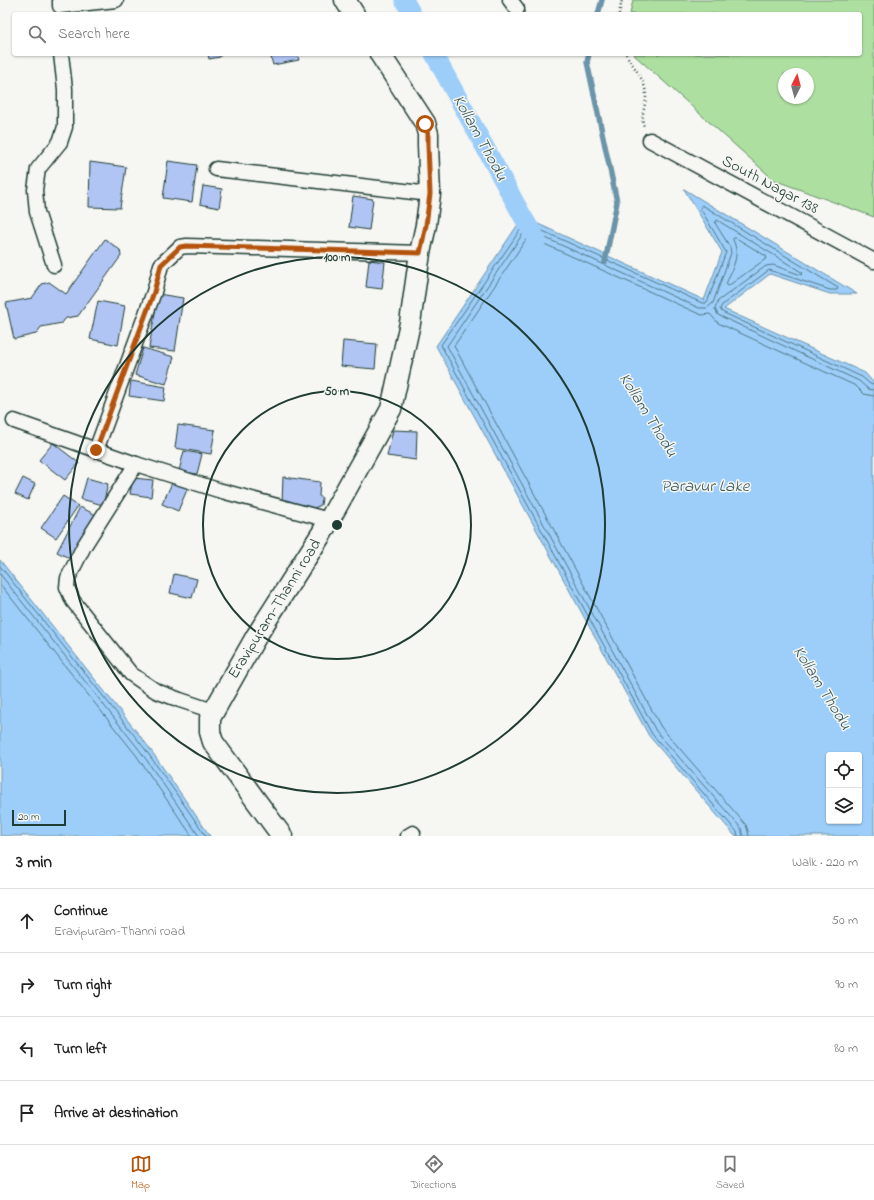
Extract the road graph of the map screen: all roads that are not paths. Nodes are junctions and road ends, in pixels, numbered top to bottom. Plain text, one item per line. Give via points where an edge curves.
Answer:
1 (116, 0) edge
2 (345, 0) edge
3 (60, 7) edge
4 (353, 12) edge
5 (61, 56) edge
6 (381, 56) edge
7 (650, 140) road end
8 (216, 169) dead end
9 (430, 194) junction
10 (420, 253) junction
11 (874, 261) edge
12 (54, 265) dead end
13 (14, 421) dead end
14 (96, 450) junction
15 (136, 464) junction
16 (329, 520) junction
17 (214, 711) junction
18 (282, 836) edge

1 - 3 street
2 - 4 main road
5 - 12 street via 65,89 65,127 60,142 38,169 35,190 37,212
6 - 9 main road, Eravipuram-Thanni road via 427,128
7 - 11 street, South Nagar 138
8 - 9 street
9 - 10 main road, Eravipuram-Thanni road
10 - 14 street via 180,247 161,265 154,292
10 - 16 main road, Eravipuram-Thanni road via 410,323 391,409
13 - 14 street
14 - 15 street
15 - 16 street via 218,490
15 - 17 street via 84,546 68,578 67,587 73,601 132,674 156,691
16 - 17 main road, Eravipuram-Thanni road
17 - 18 main road, Eravipuram-Thanni road via 209,727 213,742

